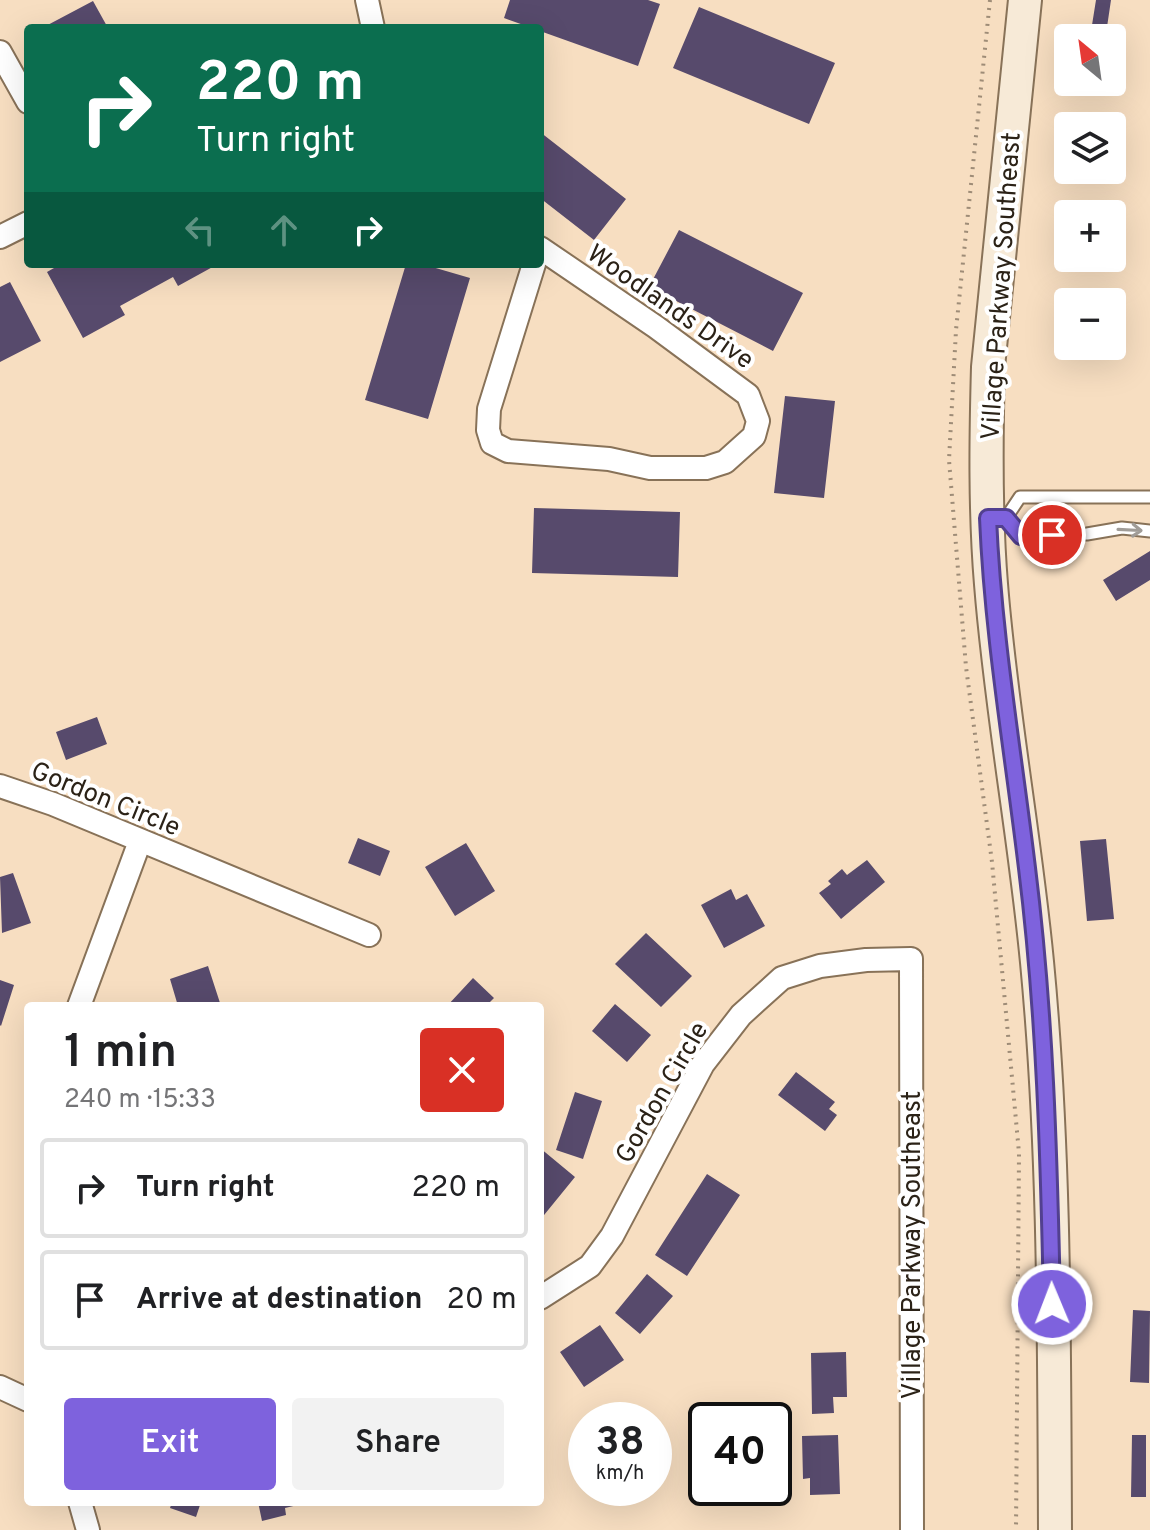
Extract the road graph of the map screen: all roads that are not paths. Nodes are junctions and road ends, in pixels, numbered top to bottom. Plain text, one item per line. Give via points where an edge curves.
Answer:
1 (367, 0) edge
2 (1025, 0) edge
3 (372, 24) edge
4 (2, 58) edge
5 (24, 95) edge
6 (24, 225) edge
7 (0, 237) edge
8 (544, 251) edge
9 (533, 268) edge
10 (1150, 497) edge
11 (997, 518) junction
12 (1150, 531) edge
13 (0, 786) edge
14 (140, 841) junction
15 (369, 935) dead end
16 (911, 959) joint
17 (80, 1002) edge
18 (544, 1295) edge
19 (0, 1387) edge
20 (24, 1398) edge
21 (81, 1506) edge
22 (88, 1530) edge
23 (912, 1530) edge
24 (1055, 1530) edge

1 - 3 street
2 - 11 street, Village Parkway Southeast via 988,367
4 - 5 street
6 - 7 street
8 - 9 street, Woodlands Drive via 748,395 758,421 754,436 725,462 706,468 650,468 609,459 508,451 492,443 489,409
10 - 11 lane via 1020,497
11 -> 12 lane via 1021,536 1122,528
11 - 24 street, Village Parkway Southeast via 991,581 997,651 1027,868 1044,1058
13 - 14 street, Gordon Circle
14 - 15 street, Gordon Circle
14 - 17 street
16 - 18 street, Gordon Circle via 820,966 782,978 741,1015 703,1064 612,1236 590,1266
16 - 23 street, Village Parkway Southeast
19 - 20 street
21 - 22 street

